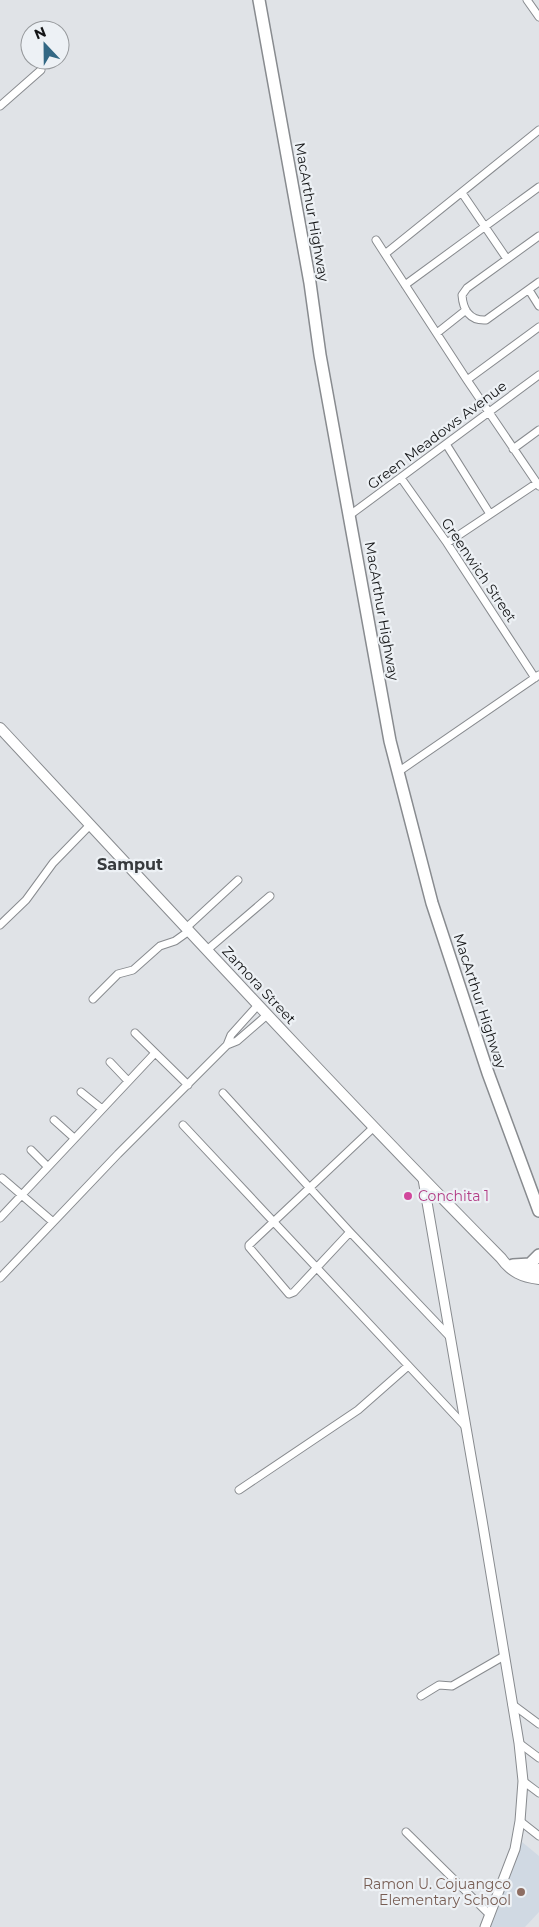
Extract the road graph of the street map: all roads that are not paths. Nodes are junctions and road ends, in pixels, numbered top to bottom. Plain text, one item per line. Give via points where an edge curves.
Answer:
1 (260, 0) edge
2 (527, 0) edge
3 (539, 18) edge
4 (41, 70) dead end
5 (0, 106) edge
6 (539, 130) edge
7 (539, 187) edge
8 (462, 193) junction
9 (486, 227) junction
10 (539, 236) edge
11 (376, 240) dead end
12 (385, 254) junction
13 (508, 259) junction
14 (539, 282) edge
15 (405, 285) junction
16 (529, 290) junction
17 (539, 306) edge
18 (466, 310) junction
19 (539, 327) edge
20 (437, 333) junction
21 (539, 375) edge
22 (467, 380) junction
23 (489, 412) junction
24 (539, 430) edge
25 (446, 444) junction
26 (513, 449) junction
27 (401, 478) junction
28 (538, 484) edge
29 (490, 514) junction
30 (350, 515) junction
31 (447, 544) junction
32 (537, 676) edge
33 (0, 728) edge
34 (398, 772) junction
35 (90, 825) junction
36 (238, 880) dead end
37 (270, 896) dead end
38 (0, 925) edge
39 (188, 929) junction
40 (207, 950) junction
41 (93, 999) dead end
42 (258, 1005) junction
43 (267, 1014) junction
44 (248, 1016) junction
45 (256, 1024) junction
46 (135, 1033) dead end
47 (227, 1045) junction
48 (155, 1053) junction
49 (110, 1062) dead end
50 (128, 1081) junction
51 (188, 1085) junction
52 (81, 1092) dead end
53 (222, 1093) dead end
54 (102, 1109) junction
55 (54, 1120) dead end
56 (182, 1125) dead end
57 (374, 1127) junction
58 (74, 1138) junction
59 (31, 1150) dead end
60 (47, 1166) junction
61 (2, 1178) dead end
62 (423, 1179) junction
63 (310, 1188) junction
64 (21, 1194) junction
65 (539, 1211) edge
66 (0, 1218) edge
67 (53, 1222) junction
68 (274, 1222) junction
69 (350, 1232) junction
70 (539, 1255) edge
71 (317, 1268) junction
72 (512, 1268) junction
73 (539, 1269) edge
74 (0, 1278) edge
75 (539, 1279) edge
76 (449, 1336) junction
77 (408, 1366) junction
78 (464, 1424) junction
79 (238, 1490) dead end
80 (504, 1656) junction
81 (421, 1696) dead end
82 (512, 1704) junction
83 (539, 1724) edge
84 (519, 1743) junction
85 (539, 1758) edge
86 (523, 1781) junction
87 (539, 1793) edge
88 (520, 1821) junction
89 (406, 1832) dead end
90 (539, 1836) edge
91 (490, 1915) junction
92 (485, 1927) edge

1 - 30 highway, MacArthur Highway
2 - 3 street
4 - 5 street
6 - 8 street
7 - 9 street
8 - 9 street
8 - 12 street
9 - 13 street
9 - 15 street
10 - 13 street
11 - 12 street
12 - 15 street
13 - 18 street via 467,288 462,295
14 - 16 street
15 - 20 street
16 - 17 street
16 - 18 street via 486,320 478,320
18 - 20 street
19 - 22 street
20 - 22 street
21 - 23 street, Green Meadows Avenue
22 - 23 street
23 - 25 street, Green Meadows Avenue
23 - 26 street
24 - 26 street
25 - 27 street, Green Meadows Avenue
25 - 29 street
26 - 28 street
27 - 30 street, Green Meadows Avenue
27 - 31 street, Greenwich Street
28 - 29 street
29 - 31 street
30 - 34 highway, MacArthur Highway
31 - 32 street, Greenwich Street
32 - 34 street
33 - 35 main road, Zamora Street
34 - 65 highway, MacArthur Highway via 435,911 488,1073
35 - 38 street via 53,863 26,900
35 - 39 main road, Zamora Street
36 - 39 street
37 - 40 street
39 - 40 main road, Zamora Street
39 - 41 street via 176,941 160,946 133,970 118,974
40 - 42 main road, Zamora Street
42 - 43 main road, Zamora Street
42 - 44 street
43 - 45 street
43 - 57 main road, Zamora Street
44 - 45 street
44 - 47 street via 231,1035
45 - 47 street via 237,1041
46 - 48 street
47 - 51 street
48 - 50 street
48 - 51 street
49 - 50 street
50 - 54 street
51 - 67 street
52 - 54 street
53 - 63 street
54 - 58 street
55 - 58 street
56 - 68 street
57 - 62 main road, Zamora Street
57 - 63 street
58 - 60 street
59 - 60 street
60 - 64 street
61 - 64 street
62 - 72 main road, Zamora Street
62 - 76 street
63 - 68 street
63 - 69 street
64 - 66 street
64 - 67 street
67 - 74 street
68 - 71 street
68 - 71 street via 249,1247 286,1293 294,1292
69 - 71 street
69 - 76 street
70 - 72 highway via 530,1264
71 - 77 street
72 - 73 main road, Zamora Street
72 - 75 main road, Zamora Street via 524,1276
76 - 78 street
77 - 78 street
77 - 79 street via 358,1410
78 - 80 street
80 - 81 street via 452,1686 439,1685
80 - 82 street
82 - 83 street
82 - 84 street
84 - 85 street
84 - 86 street
86 - 87 street
86 - 88 street
88 - 90 street
88 - 91 street via 515,1849
89 - 91 street
91 - 92 street

